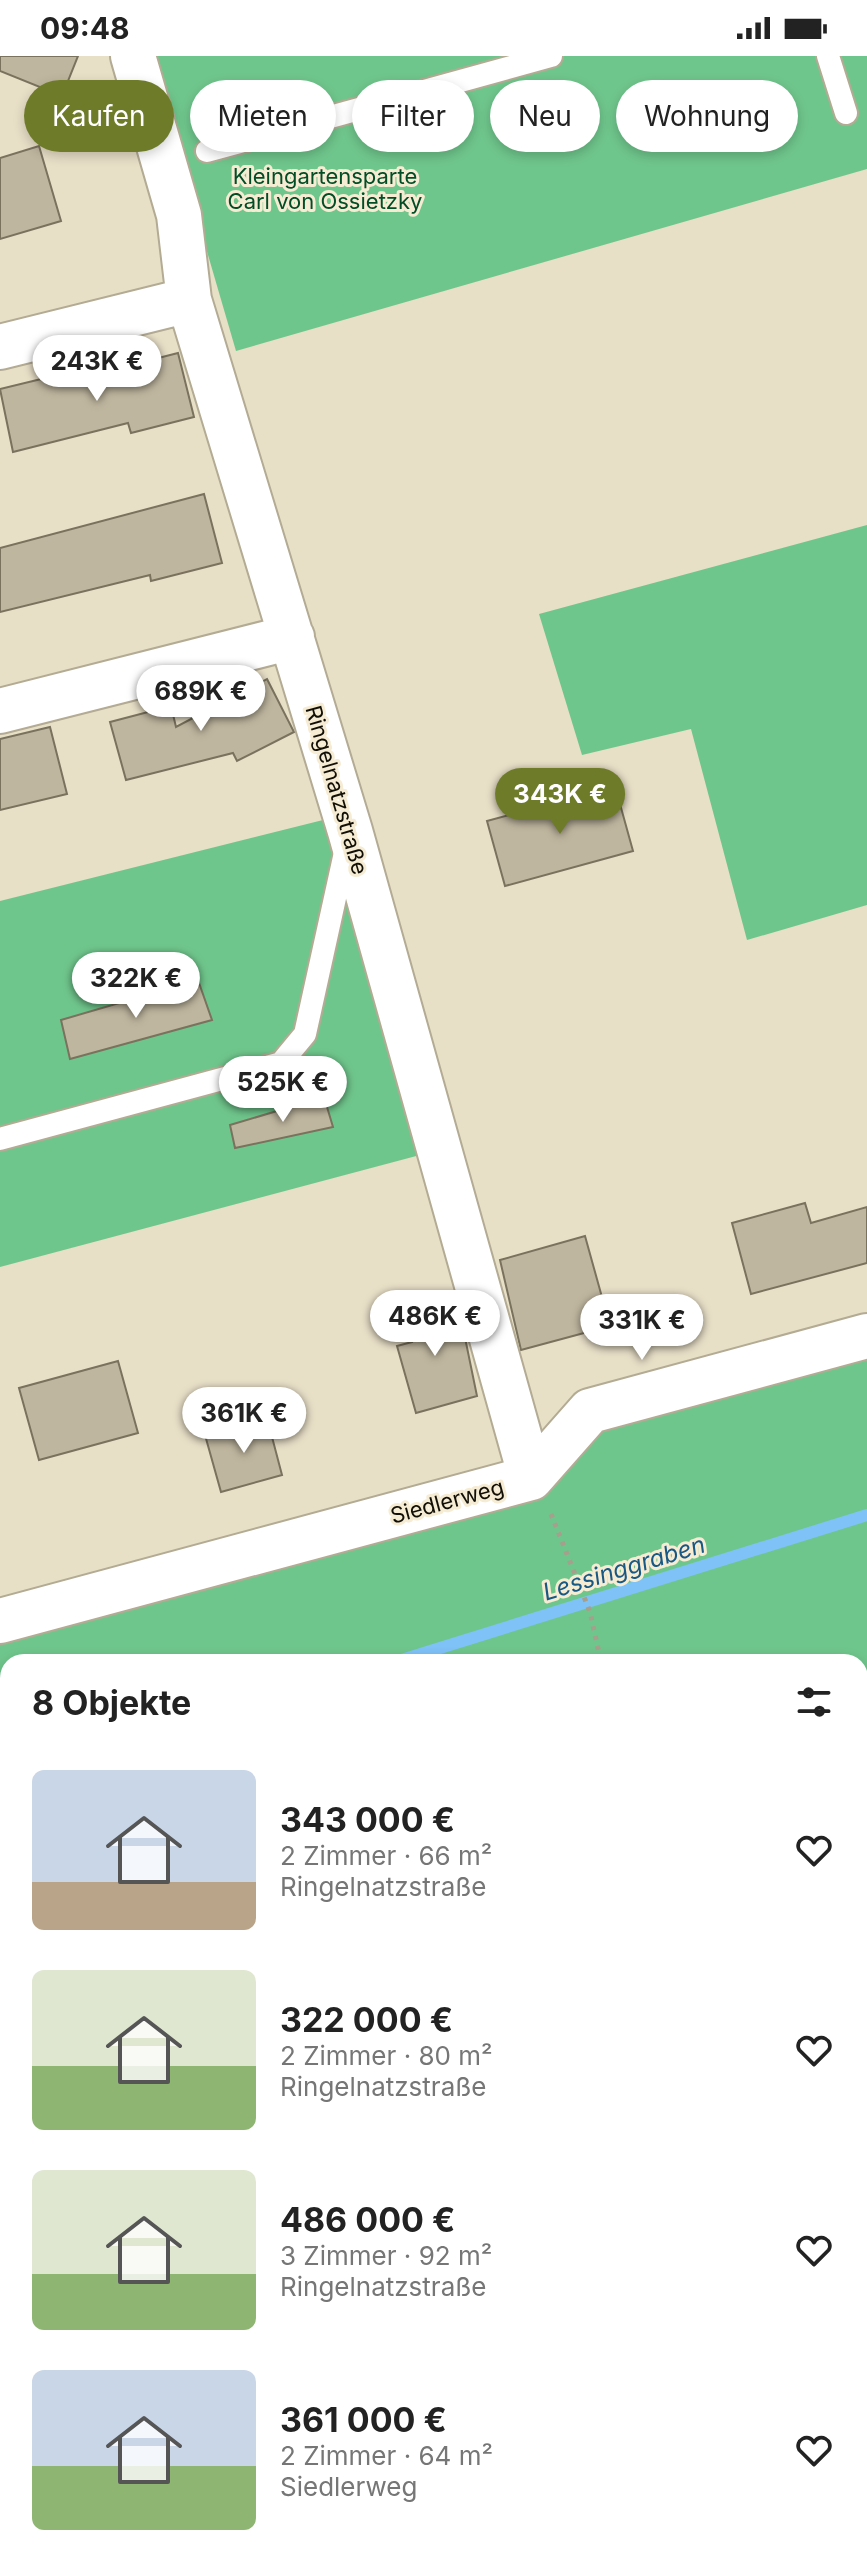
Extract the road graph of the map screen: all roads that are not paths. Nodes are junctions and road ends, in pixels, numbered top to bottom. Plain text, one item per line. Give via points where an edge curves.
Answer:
1 (133, 56) edge
2 (551, 56) edge
3 (828, 56) edge
4 (846, 113) dead end
5 (336, 115) edge
6 (189, 300) junction
7 (0, 347) edge
8 (292, 637) junction
9 (0, 711) edge
10 (350, 831) junction
11 (0, 1139) edge
12 (867, 1336) edge
13 (531, 1478) junction
14 (0, 1621) edge

1 - 6 street, Ringelnatzstraße via 179,215
2 - 5 lane
3 - 4 lane
6 - 7 street
6 - 8 street, Ringelnatzstraße
8 - 9 street
8 - 10 street, Ringelnatzstraße
10 - 11 lane via 305,1034 281,1063
10 - 13 street, Ringelnatzstraße
12 - 13 street, Siedlerweg via 590,1411
13 - 14 street, Siedlerweg

